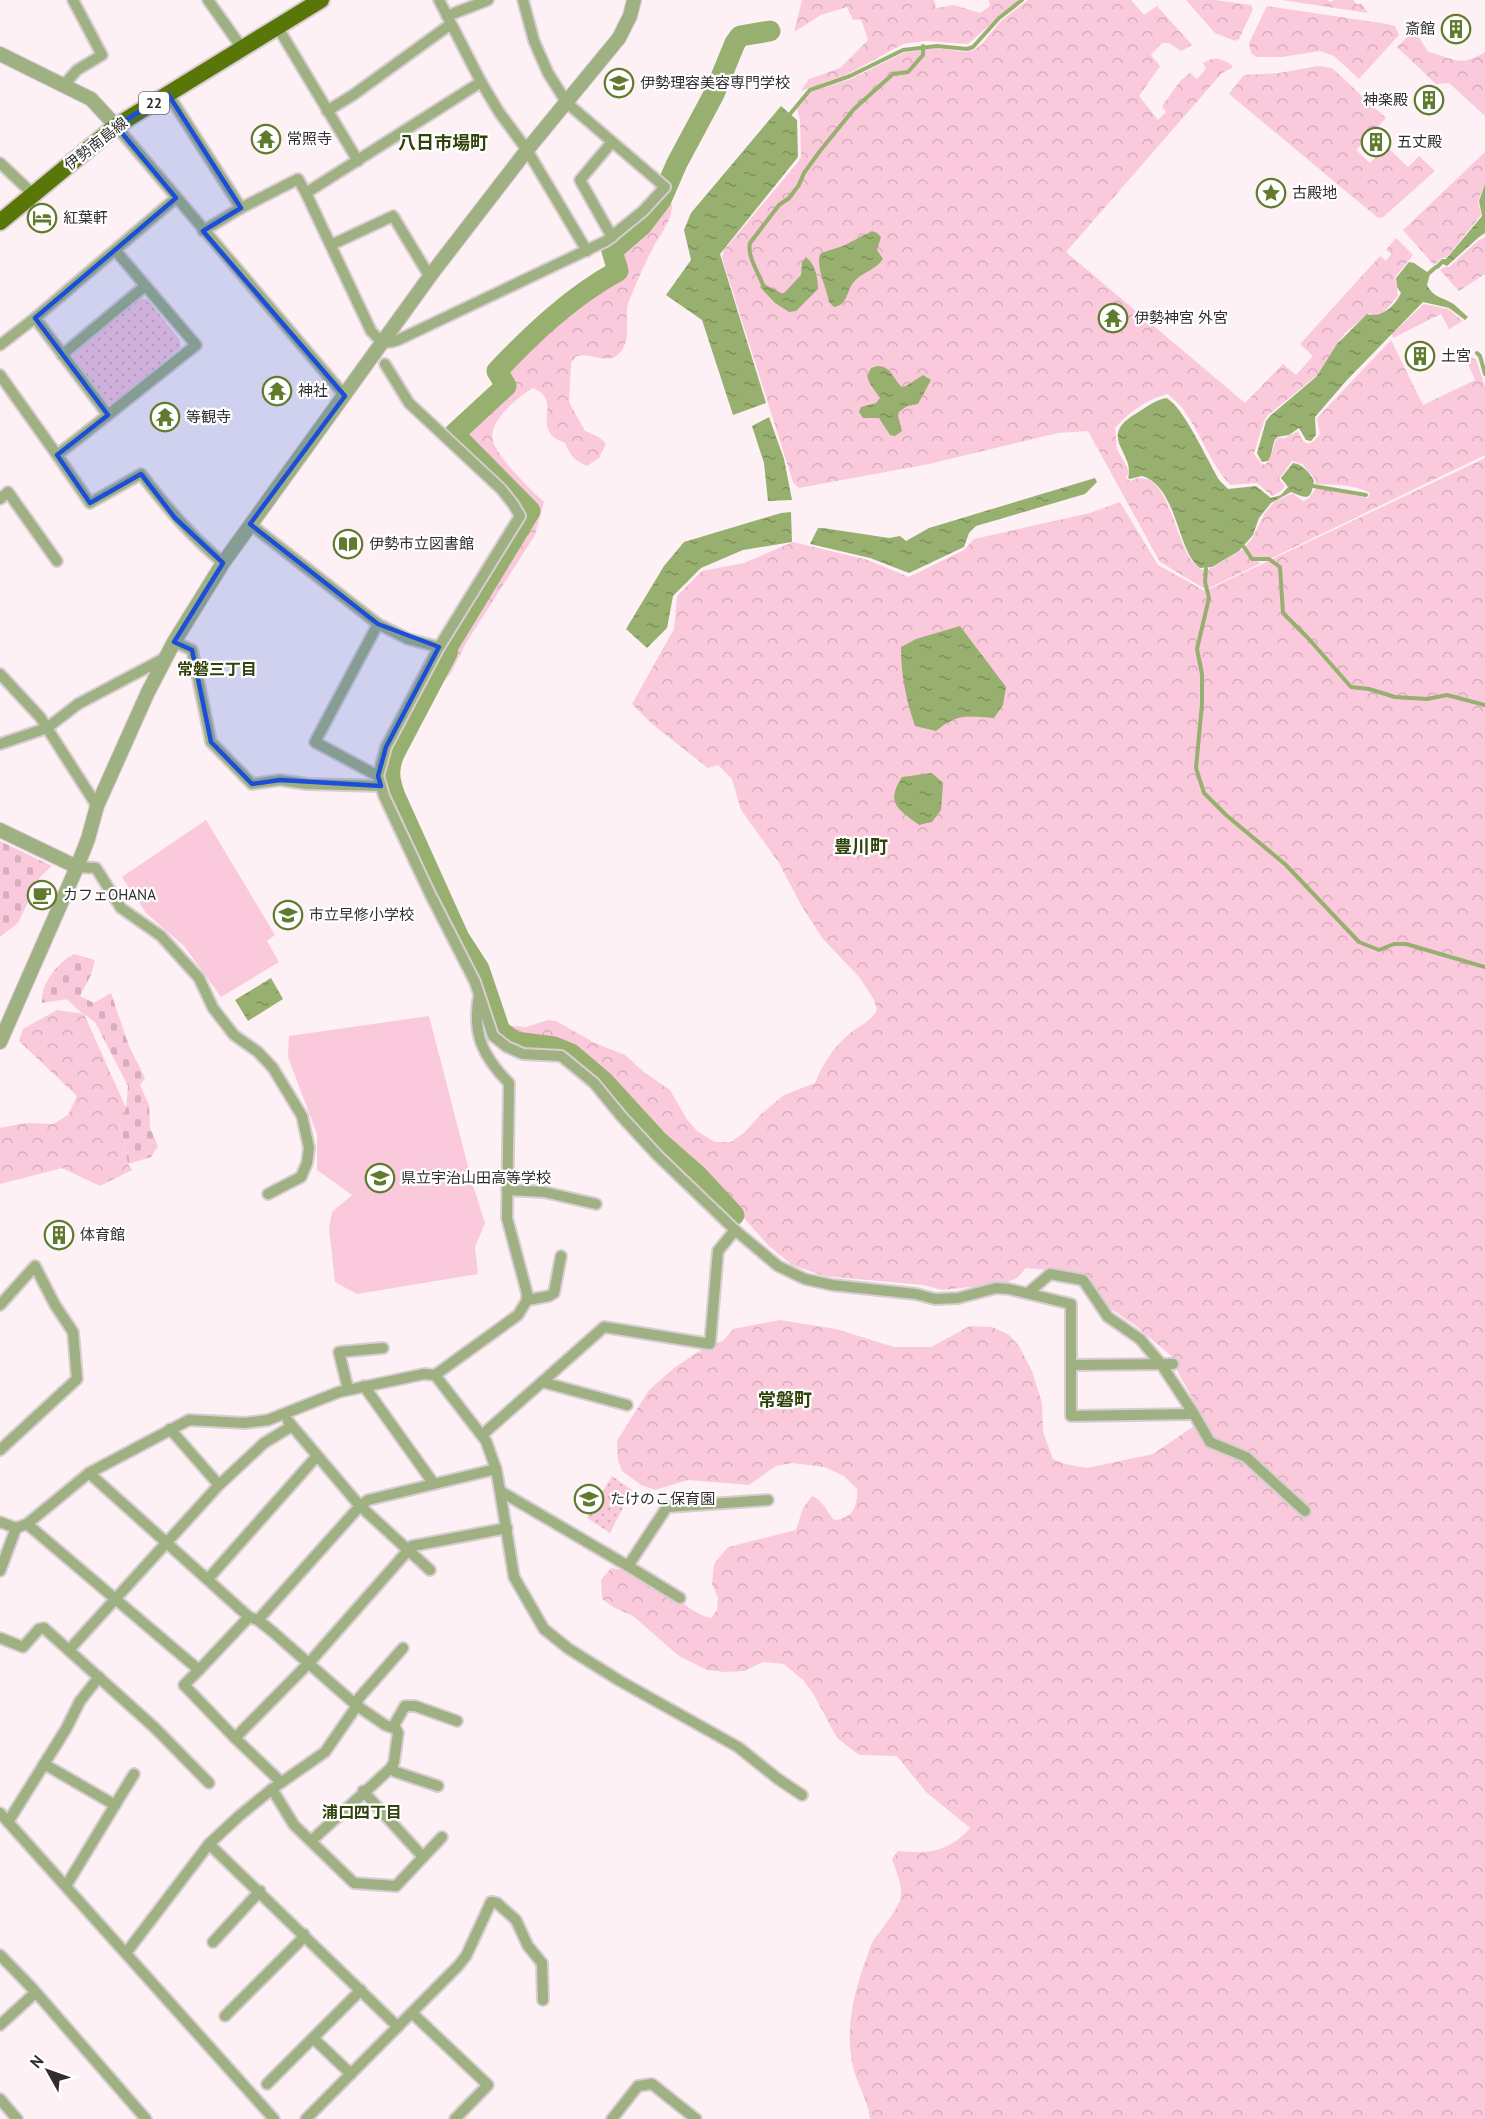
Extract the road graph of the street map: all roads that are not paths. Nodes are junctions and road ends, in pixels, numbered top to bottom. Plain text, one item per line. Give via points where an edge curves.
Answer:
1 (73, 0) edge
2 (208, 0) edge
3 (321, 0) edge
4 (439, 0) edge
5 (488, 0) edge
6 (523, 0) edge
7 (634, 0) edge
8 (449, 20) junction
9 (277, 26) junction
10 (242, 48) junction
11 (0, 54) edge
12 (481, 82) junction
13 (64, 85) junction
14 (168, 94) junction
15 (567, 103) junction
16 (327, 111) junction
17 (116, 126) junction
18 (612, 142) junction
19 (527, 150) junction
20 (358, 161) junction
21 (0, 163) edge
22 (306, 193) junction
23 (33, 194) junction
24 (176, 198) junction
25 (241, 208) junction
26 (0, 222) edge
27 (203, 231) junction
28 (612, 237) junction
29 (331, 245) junction
30 (115, 250) junction
31 (587, 251) junction
32 (430, 277) junction
33 (145, 286) junction
34 (34, 318) junction
35 (381, 343) junction
36 (0, 345) edge
37 (62, 355) junction
38 (386, 364) dead end
39 (0, 375) edge
40 (345, 396) junction
41 (108, 415) junction
42 (57, 455) junction
43 (0, 499) edge
44 (250, 524) junction
45 (57, 561) dead end
46 (223, 563) junction
47 (378, 624) junction
48 (174, 642) junction
49 (439, 647) junction
50 (165, 658) junction
51 (0, 674) edge
52 (47, 728) junction
53 (0, 744) edge
54 (380, 781) junction
55 (97, 806) junction
56 (0, 830) edge
57 (77, 867) junction
58 (479, 991) junction
59 (0, 1042) edge
60 (507, 1190) junction
61 (268, 1194) dead end
62 (596, 1204) dead end
63 (735, 1230) junction
64 (561, 1256) dead end
65 (1028, 1293) junction
66 (527, 1300) junction
67 (0, 1305) edge
68 (383, 1348) dead end
69 (1161, 1364) junction
70 (1173, 1364) dead end
71 (1071, 1365) junction
72 (435, 1375) junction
73 (542, 1382) junction
74 (364, 1386) junction
75 (348, 1389) junction
76 (627, 1405) dead end
77 (283, 1414) junction
78 (1194, 1414) junction
79 (292, 1426) junction
80 (170, 1429) junction
81 (482, 1435) junction
82 (0, 1450) edge
83 (317, 1456) junction
84 (496, 1469) junction
85 (89, 1473) junction
86 (434, 1484) junction
87 (219, 1485) junction
88 (500, 1491) junction
89 (768, 1500) dead end
90 (360, 1506) junction
91 (1305, 1511) dead end
92 (0, 1522) edge
93 (21, 1526) junction
94 (507, 1528) junction
95 (166, 1542) junction
96 (409, 1550) junction
97 (628, 1566) junction
98 (430, 1570) dead end
99 (0, 1571) edge
100 (207, 1580) junction
101 (680, 1598) dead end
102 (115, 1599) junction
103 (254, 1619) junction
104 (0, 1638) edge
105 (403, 1648) dead end
106 (69, 1650) junction
107 (309, 1663) junction
108 (199, 1670) junction
109 (99, 1677) junction
110 (356, 1705) junction
111 (458, 1721) dead end
112 (393, 1727) junction
113 (235, 1738) junction
114 (44, 1764) junction
115 (391, 1768) junction
116 (134, 1774) dead end
117 (281, 1782) junction
118 (209, 1783) dead end
119 (438, 1786) dead end
120 (272, 1789) junction
121 (363, 1791) junction
122 (802, 1795) dead end
123 (115, 1805) junction
124 (0, 1813) edge
125 (8, 1822) junction
126 (442, 1837) dead end
127 (311, 1841) junction
128 (209, 1844) junction
129 (423, 1857) junction
130 (66, 1886) junction
131 (260, 1891) junction
132 (304, 1934) junction
133 (213, 1942) dead end
134 (126, 1953) junction
135 (0, 1955) edge
136 (361, 1990) junction
137 (35, 1993) junction
138 (543, 2000) dead end
139 (412, 2013) junction
140 (225, 2016) dead end
141 (0, 2025) edge
142 (398, 2027) junction
143 (313, 2038) junction
144 (351, 2074) junction
145 (267, 2084) dead end
146 (0, 2099) edge
147 (17, 2119) edge
148 (146, 2119) edge
149 (274, 2119) edge
150 (306, 2119) edge
151 (455, 2119) edge
152 (612, 2119) edge
153 (696, 2119) edge

1 - 13 street via 102,54 77,70
2 - 10 street
3 - 9 main road, 伊勢南島線 / 22
4 - 8 street
5 - 8 street
6 - 15 street via 539,52
7 - 15 street via 619,38
8 - 12 street
8 - 16 street via 362,89
9 - 10 main road, 伊勢南島線 / 22
9 - 16 street
10 - 14 main road, 伊勢南島線 / 22
11 - 13 street
12 - 19 street
12 - 20 street
13 - 17 street via 91,99
14 - 17 main road, 伊勢南島線 / 22
14 - 25 street
15 - 18 street
15 - 19 street
16 - 20 street
17 - 23 main road, 伊勢南島線 / 22
17 - 24 street
18 - 28 street via 580,180
18 - 28 street via 665,187 644,211
19 - 31 street
19 - 32 street
20 - 22 street
21 - 23 street
22 - 25 street via 298,179
22 - 29 street
23 - 26 main road, 伊勢南島線 / 22
24 - 27 street
24 - 30 street
25 - 27 street
27 - 40 street
28 - 31 street
29 - 32 street via 393,216
29 - 35 street
30 - 33 street
30 - 34 street
31 - 35 street via 398,340
32 - 35 street
33 - 37 street
33 - 41 street via 196,345
34 - 36 street
34 - 37 street
35 - 40 street
37 - 41 street
38 - 49 street via 409,403 501,489 520,516
39 - 42 street
40 - 44 street
41 - 42 street
42 - 46 street via 90,503 141,474 175,518
43 - 45 street via 8,492
44 - 46 street
44 - 47 street
46 - 48 street
47 - 49 street via 408,639
47 - 54 street via 315,742
48 - 50 street
48 - 54 street via 192,650 211,742 252,784 279,780 307,784
49 - 54 street via 386,747
50 - 52 street via 78,704
50 - 55 street
51 - 52 street
52 - 53 street
52 - 55 street
54 - 58 street via 429,892
55 - 57 street
56 - 57 street
57 - 59 street
57 - 61 street via 96,868 121,908 161,936 199,978 213,1008 234,1035 273,1068 302,1116 309,1148 301,1177
58 - 60 street via 476,1009 480,1045 509,1083
58 - 63 street via 490,1030 500,1043 523,1054 555,1054 569,1062 594,1083 664,1162
60 - 62 street via 544,1192
60 - 66 street via 507,1218
63 - 65 street via 778,1266 832,1285 935,1299 958,1298 996,1288
63 - 73 street via 718,1251 710,1344 604,1327
64 - 66 street via 554,1293
65 - 69 street via 1050,1274 1083,1280 1108,1317 1140,1339
65 - 71 street via 1071,1304
66 - 72 street via 513,1319
67 - 82 street via 35,1266 73,1332 76,1379
68 - 75 street via 339,1352
69 - 70 street
69 - 71 street
69 - 78 street
71 - 78 street via 1071,1416
72 - 74 street
72 - 81 street
73 - 76 street
73 - 81 street
74 - 75 street
74 - 86 street
75 - 77 street
77 - 79 street
77 - 80 street via 245,1423 189,1420
78 - 91 street via 1210,1442 1246,1457
79 - 83 street
79 - 87 street via 264,1443
80 - 85 street
80 - 87 street
81 - 84 street
83 - 90 street
83 - 100 street
84 - 86 street
84 - 88 street
85 - 93 street
85 - 95 street
86 - 90 street via 368,1500
87 - 95 street
88 - 94 street
88 - 97 street
89 - 97 street via 667,1507
90 - 96 street
90 - 103 street
92 - 93 street
93 - 99 street
93 - 102 street
94 - 96 street via 412,1546
94 - 122 street via 513,1577 544,1629 620,1681 738,1747
95 - 100 street
95 - 102 street
96 - 98 street
96 - 107 street
97 - 101 street
100 - 103 street
102 - 106 street
102 - 108 street
103 - 107 street
103 - 108 street
104 - 106 street via 23,1647 44,1628
105 - 110 street
106 - 109 street
107 - 110 street
107 - 113 street
108 - 113 street via 184,1685
109 - 114 street via 80,1701
109 - 118 street
110 - 112 street
110 - 117 street via 325,1752
111 - 112 street via 405,1706
112 - 115 street via 398,1733
113 - 117 street
114 - 123 street
114 - 125 street
115 - 119 street
115 - 121 street
116 - 123 street
117 - 120 street
120 - 127 street via 294,1825
120 - 128 street
121 - 127 street
121 - 129 street
123 - 130 street
124 - 125 street
125 - 130 street
126 - 129 street
127 - 129 street via 354,1883 396,1886
128 - 131 street
128 - 134 street
130 - 134 street
131 - 132 street
131 - 133 street
132 - 136 street
132 - 140 street
134 - 149 street
135 - 137 street
136 - 142 street
136 - 143 street
137 - 141 street
137 - 148 street
138 - 139 street via 542,1963 528,1946 516,1920 491,1902 462,1961
139 - 142 street
139 - 151 street via 488,2085
142 - 144 street
143 - 144 street
143 - 145 street
144 - 150 street
146 - 147 street
152 - 153 street via 638,2086 652,2084

